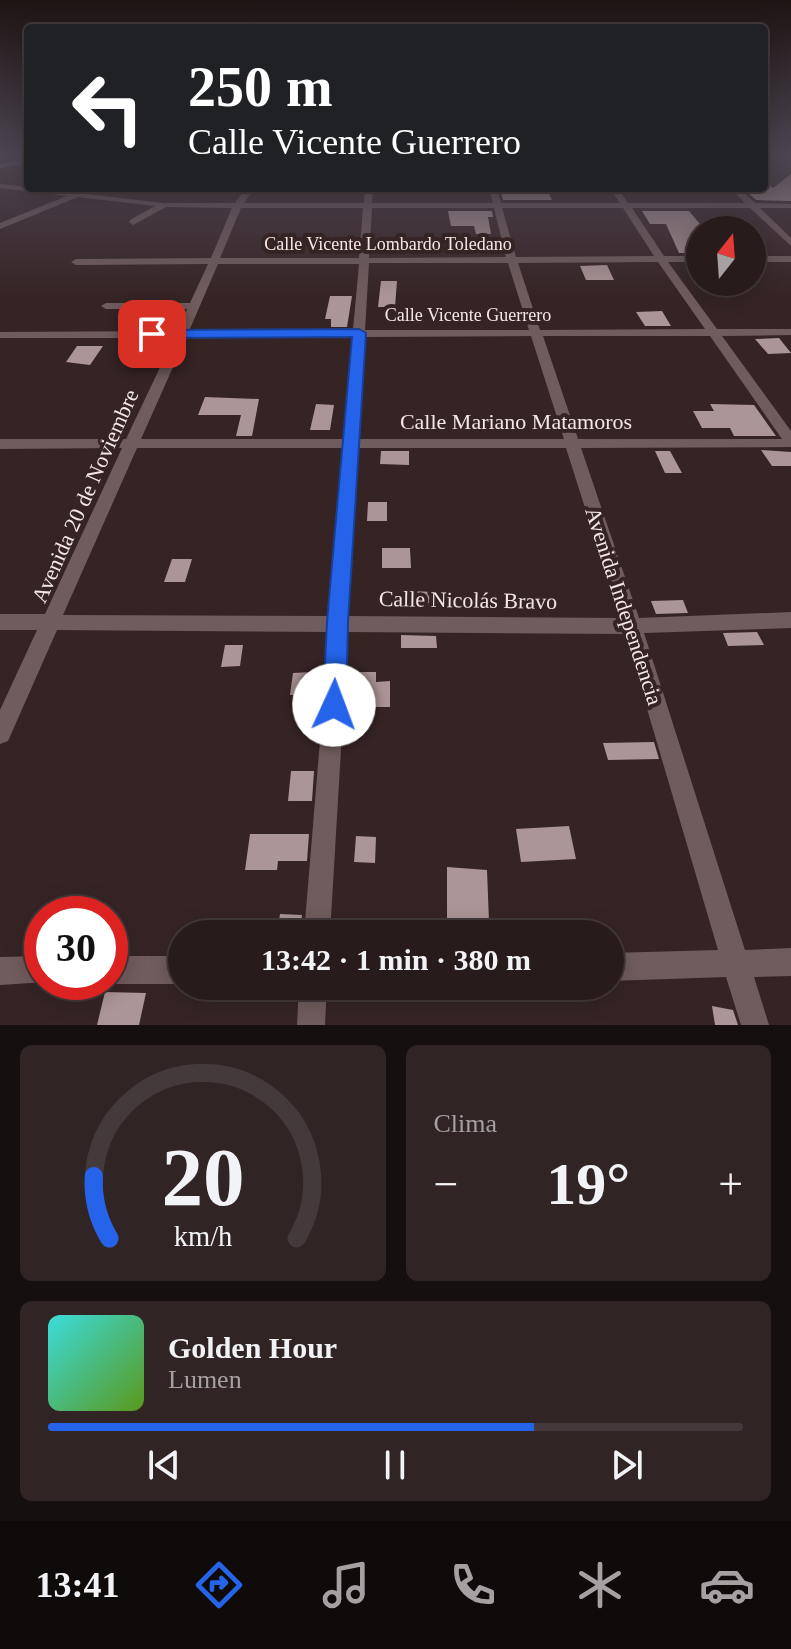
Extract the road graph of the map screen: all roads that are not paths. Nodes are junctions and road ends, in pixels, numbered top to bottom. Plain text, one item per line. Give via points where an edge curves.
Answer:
1 (61, 202) edge
2 (141, 202) edge
3 (240, 202) edge
4 (368, 202) edge
5 (495, 202) edge
6 (624, 202) edge
7 (749, 202) edge
8 (164, 205) junction
9 (237, 206) junction
10 (496, 206) junction
11 (627, 206) junction
12 (754, 206) junction
13 (791, 206) edge
14 (367, 207) junction
15 (133, 222) dead end
16 (0, 226) edge
17 (791, 243) edge
18 (661, 259) junction
19 (686, 259) edge
20 (766, 259) edge
21 (791, 259) edge
22 (215, 260) junction
23 (363, 260) junction
24 (512, 260) junction
25 (76, 262) dead end
26 (106, 306) dead end
27 (194, 306) junction
28 (791, 332) edge
29 (359, 333) junction
30 (712, 333) junction
31 (182, 334) junction
32 (536, 334) junction
33 (2, 337) edge
34 (791, 442) edge
35 (353, 443) junction
36 (0, 444) edge
37 (571, 444) junction
38 (131, 445) junction
39 (54, 620) junction
40 (791, 620) edge
41 (0, 622) edge
42 (337, 622) junction
43 (632, 626) junction
44 (0, 734) edge
45 (318, 920) edge
46 (735, 961) junction
47 (791, 962) edge
48 (624, 966) edge
49 (24, 970) edge
50 (128, 970) edge
51 (168, 970) edge
52 (0, 971) edge
53 (312, 1000) edge
54 (311, 1025) edge
55 (755, 1025) edge

1 - 16 street
2 - 8 street
3 - 9 street, Avenida 20 de Noviembre
4 - 14 street
5 - 10 street, Avenida Independencia
6 - 11 street
7 - 12 street
8 - 9 street
8 - 15 street
9 - 14 street
9 - 22 street, Avenida 20 de Noviembre
10 - 11 street
10 - 14 street
10 - 24 street, Avenida Independencia
11 - 12 street
11 - 18 street
12 - 13 street
12 - 17 street
14 - 23 street
18 - 19 street, Calle Vicente Lombardo Toledano
18 - 24 street, Calle Vicente Lombardo Toledano
18 - 30 street
20 - 21 street
22 - 23 street, Calle Vicente Lombardo Toledano
22 - 25 street, Calle Vicente Lombardo Toledano
22 - 27 street, Avenida 20 de Noviembre
23 - 24 street, Calle Vicente Lombardo Toledano
23 - 29 street
24 - 32 street, Avenida Independencia
26 - 27 street
27 - 31 street, Avenida 20 de Noviembre
28 - 30 street, Calle Vicente Guerrero
29 - 31 street, Calle Vicente Guerrero
29 - 32 street, Calle Vicente Guerrero
29 - 35 street
30 - 32 street, Calle Vicente Guerrero
30 - 34 street
31 - 33 street, Calle Vicente Guerrero
31 - 38 street, Avenida 20 de Noviembre
32 - 37 street, Avenida Independencia
34 - 37 street, Calle Mariano Matamoros
35 - 37 street, Calle Mariano Matamoros
35 - 38 street, Calle Mariano Matamoros
35 - 42 street
36 - 38 street, Calle Mariano Matamoros
37 - 43 street, Avenida Independencia
38 - 39 street, Avenida 20 de Noviembre
39 - 41 street, Calle Nicolás Bravo
39 - 42 street, Calle Nicolás Bravo
39 - 44 street, Avenida 20 de Noviembre
40 - 43 street, Calle Nicolás Bravo
42 - 43 street, Calle Nicolás Bravo
42 - 45 street
43 - 46 street, Avenida Independencia
46 - 47 street
46 - 48 street
46 - 55 street, Avenida Independencia
49 - 52 street
50 - 51 street
53 - 54 street

